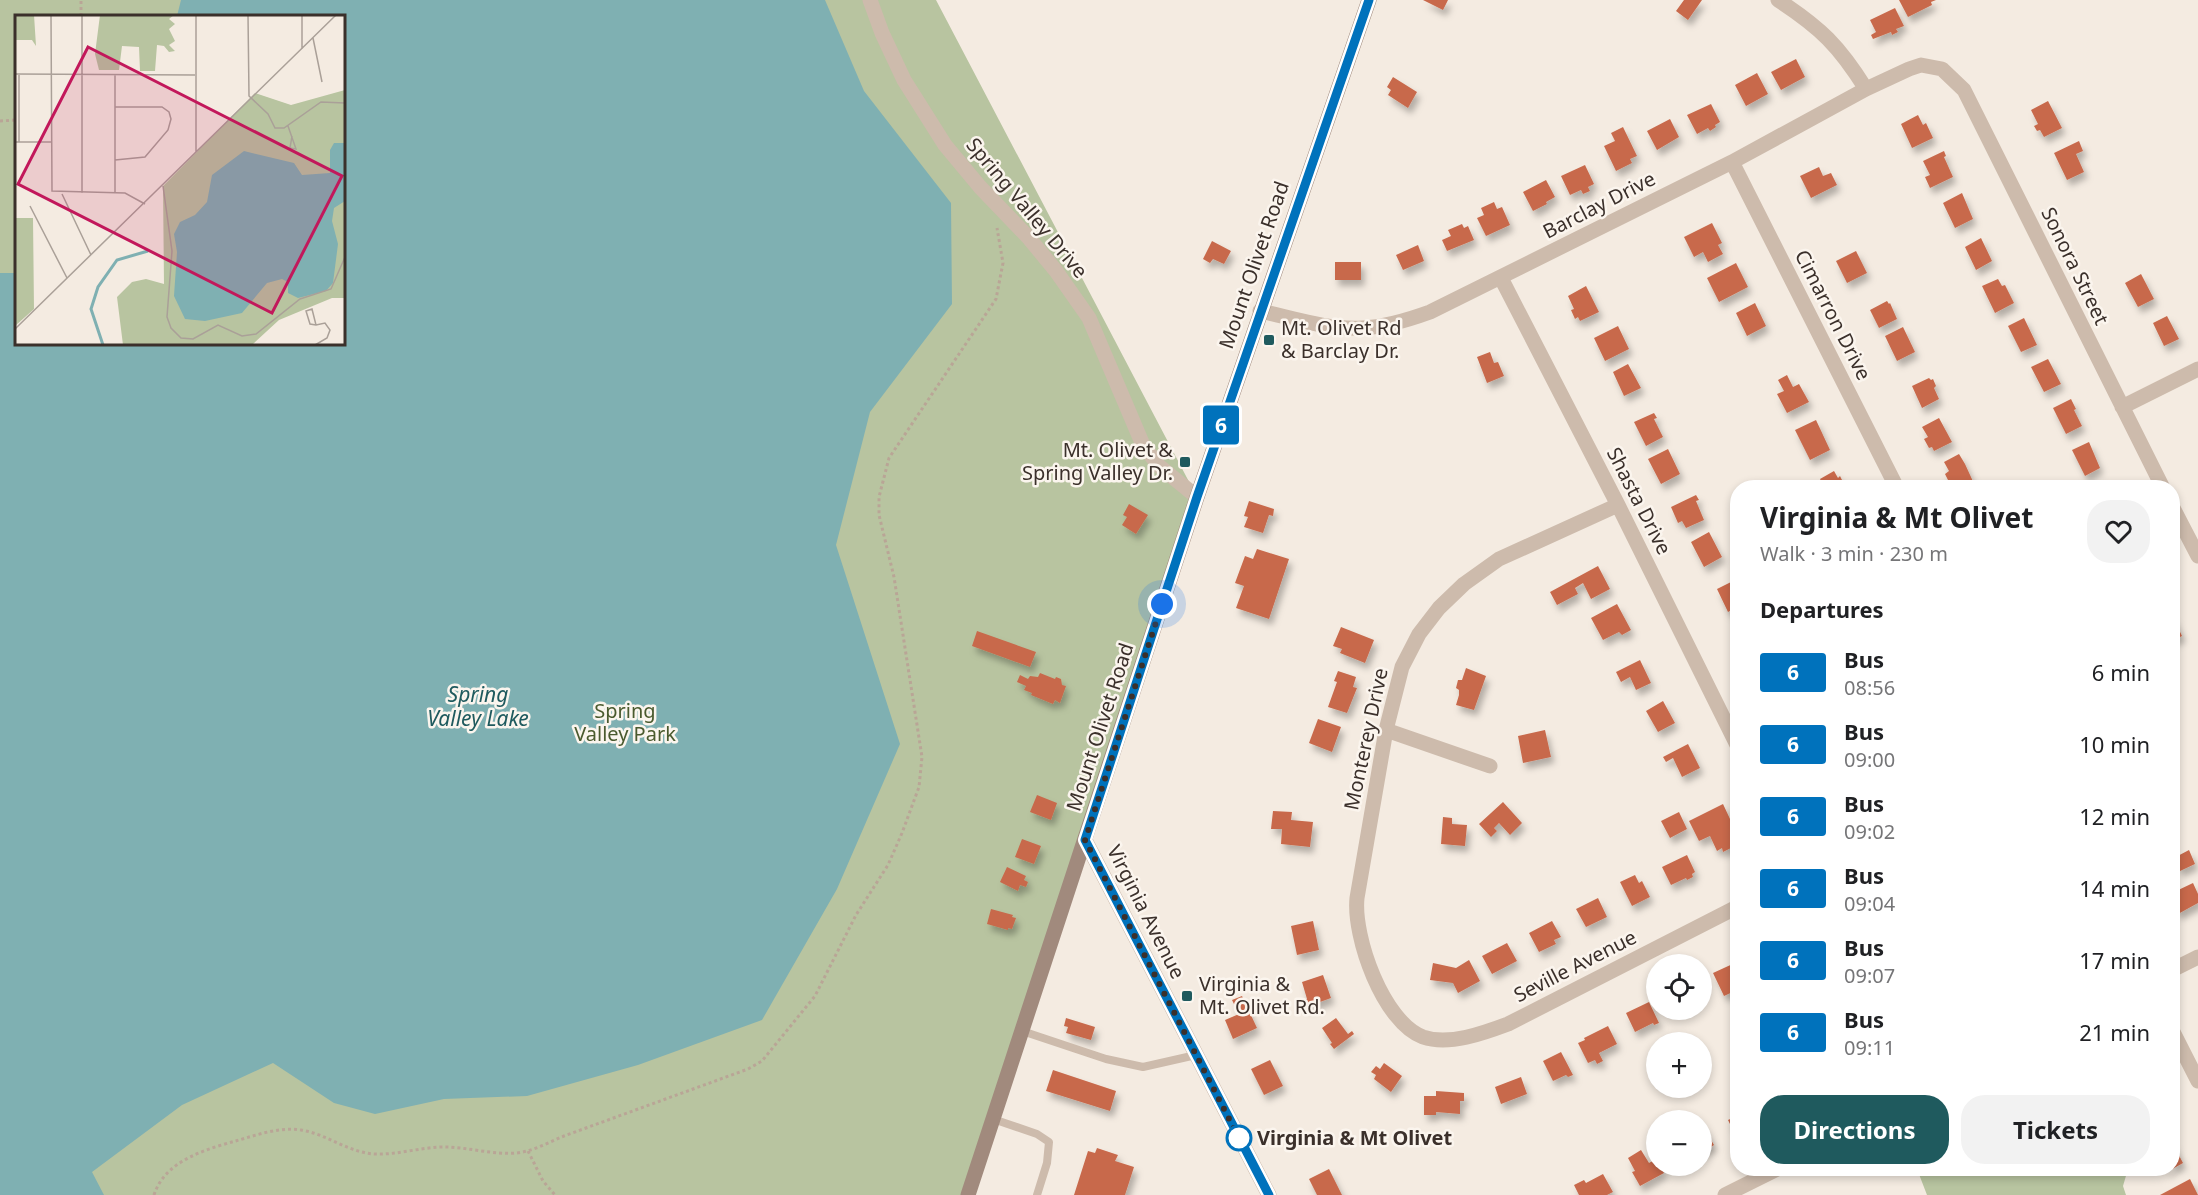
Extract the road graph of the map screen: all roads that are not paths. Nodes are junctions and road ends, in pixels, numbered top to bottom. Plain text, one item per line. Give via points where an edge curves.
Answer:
1 (870, 0) edge
2 (1369, 0) edge
3 (1778, 0) edge
4 (1942, 69) joint
5 (1866, 89) junction
6 (1732, 162) junction
7 (1501, 278) junction
8 (1260, 311) junction
9 (2198, 369) edge
10 (2122, 407) junction
11 (1893, 480) edge
12 (2159, 480) edge
13 (1197, 497) junction
14 (1618, 505) junction
15 (2180, 521) edge
16 (2198, 556) edge
17 (1386, 730) junction
18 (1730, 731) edge
19 (1490, 766) dead end
20 (1085, 840) junction
21 (1730, 911) edge
22 (2198, 957) edge
23 (2180, 966) edge
24 (1022, 1031) junction
25 (1425, 1038) joint
26 (2180, 1046) edge
27 (1196, 1055) junction
28 (2198, 1081) edge
29 (993, 1119) junction
30 (1763, 1176) edge
31 (968, 1195) edge
32 (1037, 1195) edge
33 (1269, 1195) edge
34 (1725, 1195) edge

1 - 13 street, Spring Valley Drive via 904,80 945,145 1056,271 1089,318 1143,445 1159,466
2 - 8 street, Mount Olivet Road
3 - 5 street via 1812,22 1835,45
4 - 5 street, Barclay Drive via 1921,65
4 - 10 street, Sonora Street via 1964,90
5 - 6 street, Barclay Drive
6 - 7 street, Barclay Drive
6 - 11 street, Cimarron Drive
7 - 8 street, Barclay Drive via 1430,312 1392,324 1331,326
7 - 14 street, Shasta Drive
8 - 13 street, Mount Olivet Road
9 - 10 street
10 - 12 street, Sonora Street
13 - 20 street, Mount Olivet Road
14 - 17 street, Monterey Drive via 1499,559 1438,608 1402,667
14 - 18 street, Shasta Drive
15 - 16 street
17 - 19 street
17 - 25 street, Monterey Drive via 1355,913 1378,986 1396,1015
20 - 24 street, Mount Olivet Road
20 - 27 street, Virginia Avenue
21 - 25 street, Seville Avenue via 1508,1024 1478,1036
22 - 23 street
24 - 27 lane via 1143,1067
24 - 29 street, Mount Olivet Road
26 - 28 street
27 - 33 street, Virginia Avenue
29 - 31 street, Mount Olivet Road
29 - 32 lane via 1049,1142
30 - 34 street

